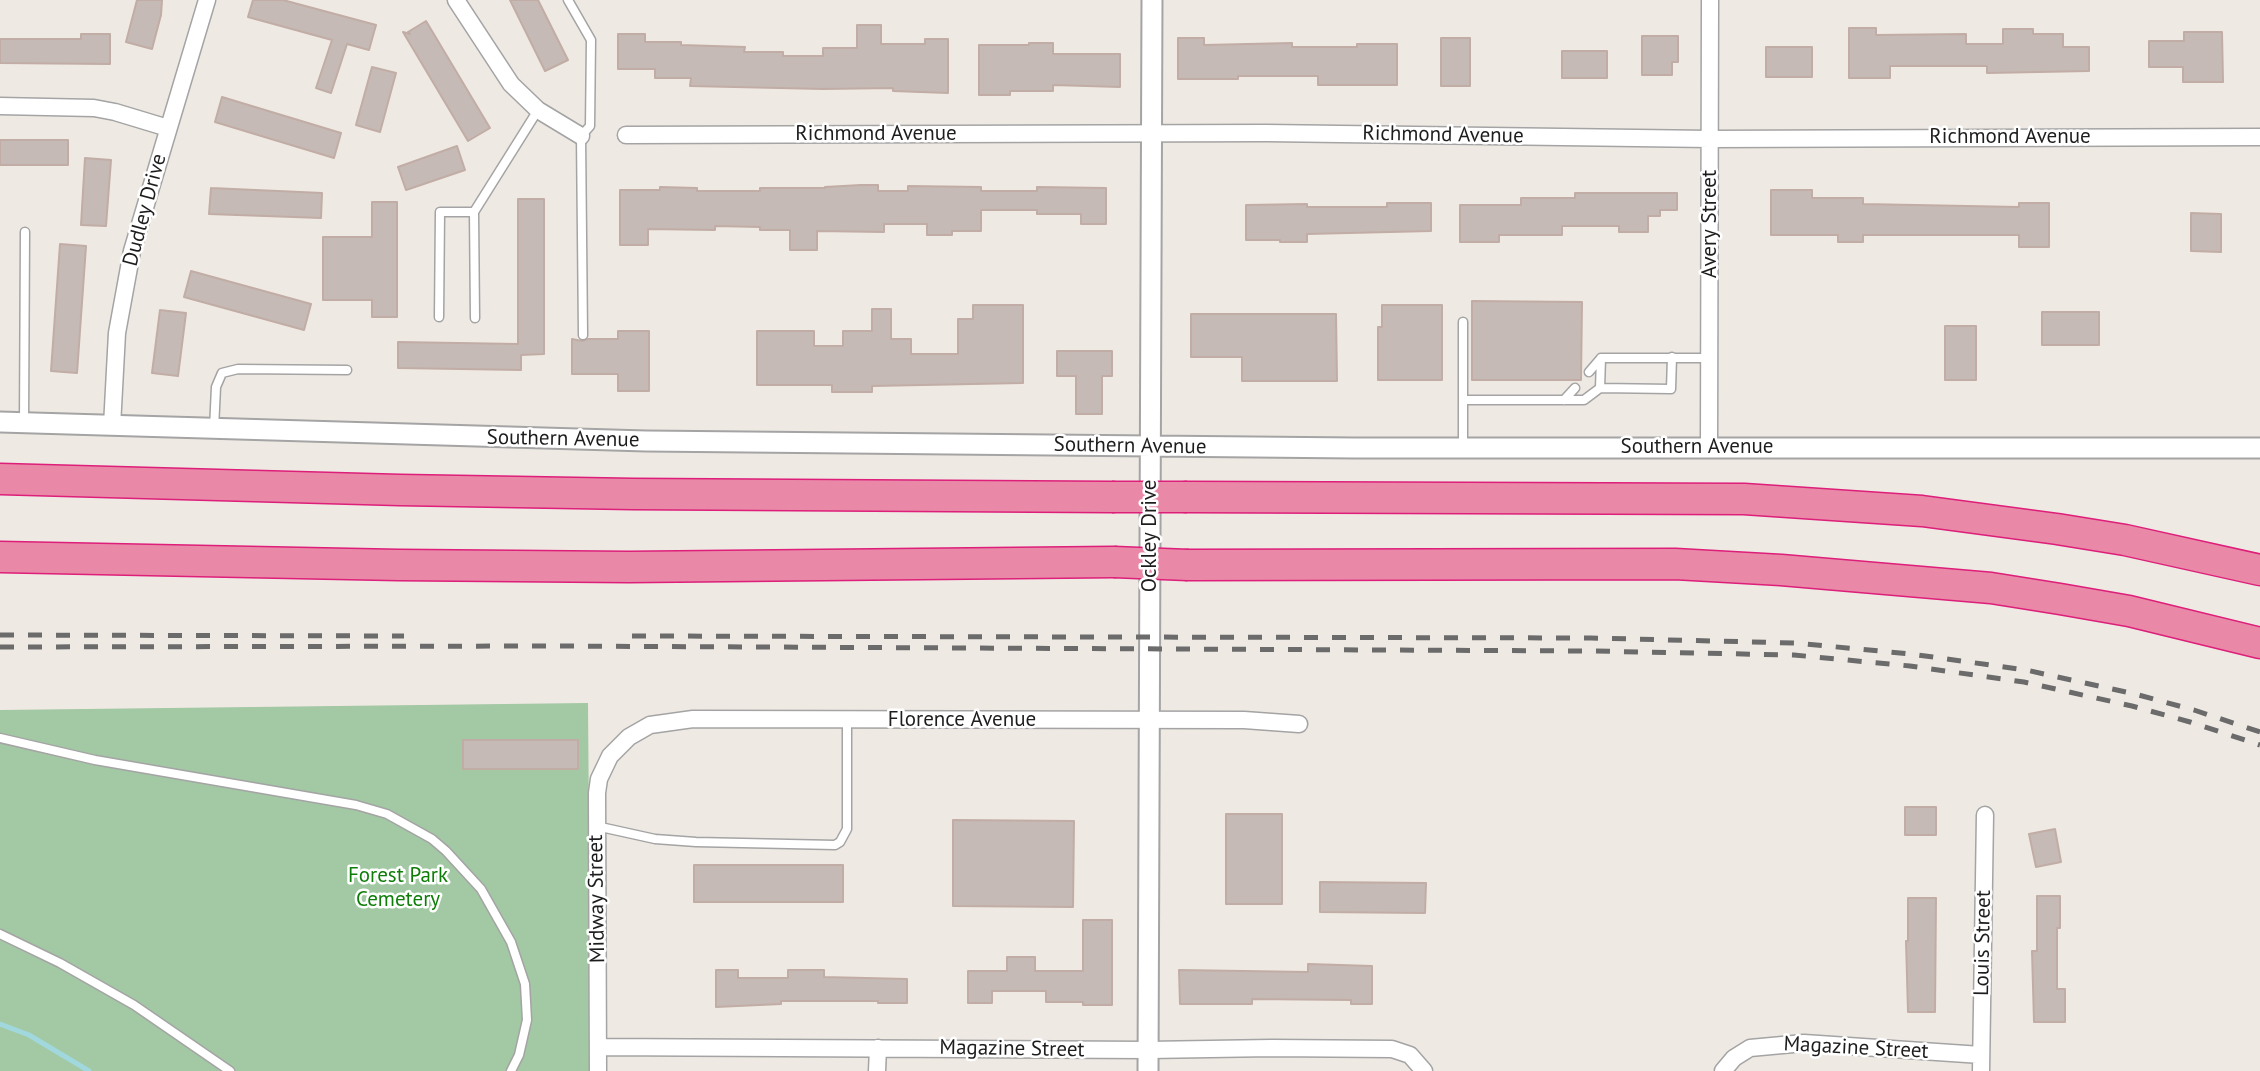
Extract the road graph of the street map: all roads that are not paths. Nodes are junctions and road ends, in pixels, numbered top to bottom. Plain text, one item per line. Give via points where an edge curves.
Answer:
1 (207, 0) edge
2 (456, 0) edge
3 (568, 0) edge
4 (1152, 0) edge
5 (1710, 0) edge
6 (0, 106) edge
7 (538, 110) junction
8 (168, 128) junction
9 (1152, 133) junction
10 (626, 135) dead end
11 (581, 136) junction
12 (2260, 137) edge
13 (1710, 139) junction
14 (474, 212) junction
15 (25, 233) dead end
16 (439, 317) dead end
17 (475, 318) dead end
18 (1464, 322) dead end
19 (583, 335) dead end
20 (1671, 357) junction
21 (1601, 358) junction
22 (1709, 358) junction
23 (348, 370) dead end
24 (1589, 372) dead end
25 (1575, 388) dead end
26 (1600, 388) junction
27 (1463, 400) junction
28 (1564, 400) junction
29 (0, 422) edge
30 (24, 422) junction
31 (112, 426) junction
32 (214, 429) junction
33 (1150, 447) junction
34 (1464, 447) junction
35 (1709, 447) junction
36 (2260, 448) edge
37 (0, 479) edge
38 (0, 557) edge
39 (2260, 570) edge
40 (2260, 643) edge
41 (847, 720) junction
42 (1148, 721) junction
43 (1299, 724) dead end
44 (629, 737) joint
45 (0, 738) edge
46 (1985, 815) dead end
47 (596, 826) junction
48 (0, 934) edge
49 (598, 1047) junction
50 (878, 1048) junction
51 (1148, 1050) junction
52 (1981, 1063) edge
53 (1422, 1068) edge
54 (230, 1071) edge
55 (511, 1071) edge
56 (598, 1071) edge
57 (877, 1071) edge
58 (1148, 1071) edge
59 (1723, 1071) edge

1 - 8 street, Dudley Drive
2 - 7 street via 511,84
3 - 11 lane via 591,40 590,125
4 - 9 street, Ockley Drive
5 - 13 street, Avery Street
6 - 8 street via 94,108
7 - 11 street
7 - 14 lane
8 - 31 street, Dudley Drive via 123,292
9 - 10 street, Richmond Avenue
9 - 13 street, Richmond Avenue
9 - 33 street, Ockley Drive
11 - 19 lane
12 - 13 street, Richmond Avenue
13 - 22 street, Avery Street
14 - 16 lane via 440,212
14 - 17 lane
15 - 30 lane
18 - 27 lane
20 - 21 lane
20 - 22 lane
20 - 26 lane via 1671,389
21 - 24 lane
21 - 26 lane
22 - 35 street, Avery Street
23 - 32 lane via 238,369 222,373 216,387
25 - 28 lane
26 - 28 lane via 1584,400
27 - 28 lane
27 - 34 lane
29 - 30 street, Southern Avenue
30 - 31 street, Southern Avenue
31 - 32 street, Southern Avenue
32 - 33 street, Southern Avenue
33 - 34 street, Southern Avenue
33 - 42 street, Ockley Drive
34 - 35 street, Southern Avenue
35 - 36 street, Southern Avenue
37 - 39 highway, bridge via 523,492 1744,499 1990,519 2085,533
38 - 40 highway, bridge via 615,567 1114,562 1675,564 1794,570 2060,598
41 - 42 street, Florence Avenue
41 - 44 street, Florence Avenue via 677,720 650,725
41 - 47 lane via 847,829 835,845 655,839
42 - 43 street, Florence Avenue
42 - 51 street, Ockley Drive
44 - 47 street, Midway Street via 610,756 599,779
45 - 55 lane via 95,760 356,805 387,814 432,839 481,890 511,942 525,984 527,1020
46 - 52 street, Louis Street
47 - 49 street, Midway Street
48 - 54 lane via 134,1005
49 - 50 street, Magazine Street
49 - 56 street, Midway Street
50 - 51 street, Magazine Street
50 - 57 street
51 - 53 street, Magazine Street via 1392,1049 1410,1055
51 - 58 street, Ockley Drive
52 - 59 street, Magazine Street via 1804,1043 1750,1048

